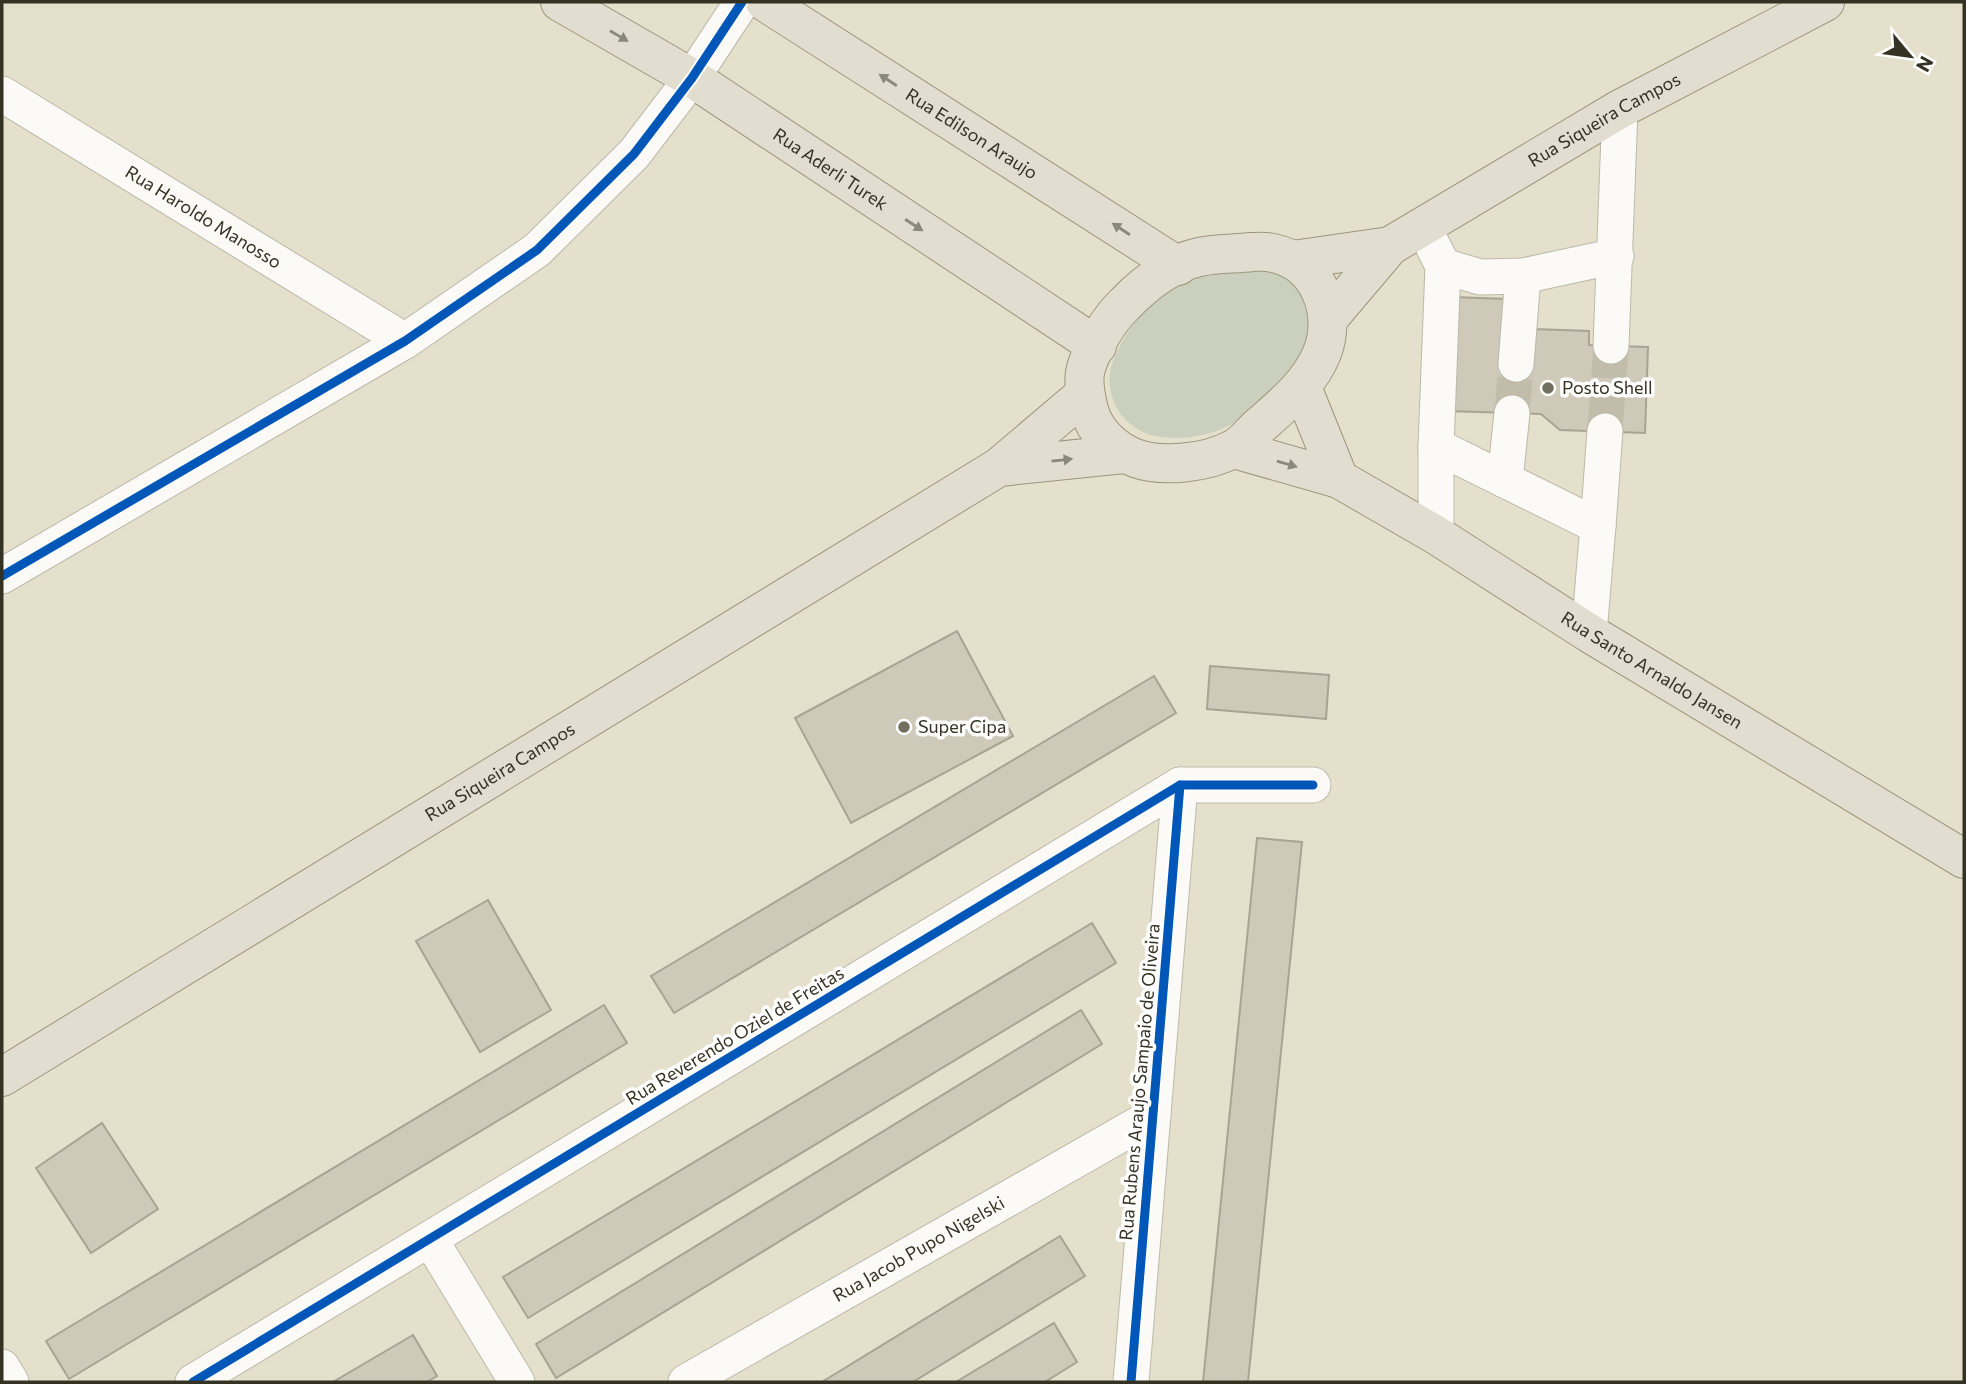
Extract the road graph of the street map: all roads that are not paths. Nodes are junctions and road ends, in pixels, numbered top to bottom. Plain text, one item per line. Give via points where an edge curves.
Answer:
1 (560, 2) edge
2 (742, 2) edge
3 (765, 2) edge
4 (1825, 2) edge
5 (692, 78) junction
6 (2, 94) edge
7 (1620, 109) junction
8 (1423, 226) junction
9 (1390, 246) junction
10 (1616, 256) junction
11 (1293, 261) junction
12 (1178, 266) junction
13 (1443, 266) junction
14 (1523, 276) junction
15 (1329, 318) junction
16 (405, 341) junction
17 (1097, 346) junction
18 (1611, 346) tunnel mouth
19 (1516, 364) tunnel mouth
20 (1302, 387) junction
21 (1085, 394) junction
22 (1512, 413) tunnel mouth
23 (1605, 431) tunnel mouth
24 (1436, 446) junction
25 (1234, 449) junction
26 (1124, 454) junction
27 (999, 467) junction
28 (1339, 479) junction
29 (1505, 480) junction
30 (1598, 526) junction
31 (1436, 535) junction
32 (2, 576) edge
33 (1589, 633) junction
34 (1181, 785) junction
35 (1313, 785) dead end
36 (1964, 859) edge
37 (2, 1077) edge
38 (1153, 1116) junction
39 (430, 1239) junction
40 (2, 1367) edge
41 (11, 1382) edge
42 (193, 1382) edge
43 (517, 1382) edge
44 (686, 1382) edge
45 (1131, 1382) edge

1 -> 5 main road, Rua Aderli Turek
2 - 5 street
12 -> 3 main road, Rua Edilson Araujo
4 - 7 main road, Rua Siqueira Campos
5 - 16 street via 634,154 537,250
5 -> 17 main road, Rua Aderli Turek
6 - 16 street, Rua Haroldo Manosso
7 - 8 main road, Rua Siqueira Campos
7 - 10 street
8 - 9 main road, Rua Siqueira Campos
8 - 13 street
9 - 11 main road, Rua Siqueira Campos
9 - 15 main road, Rua Siqueira Campos
10 - 14 street
10 - 18 street
11 - 12 main road via 1273,253 1252,252 1198,257
11 - 15 main road via 1316,281
12 - 17 main road via 1148,281 1110,319
13 - 14 street via 1479,277
13 - 24 street
14 - 19 street
15 - 20 main road via 1322,354
16 - 32 street
17 - 21 main road via 1086,369
20 - 25 main road
20 - 28 main road
21 - 26 main road via 1091,418
21 - 27 main road, Rua Siqueira Campos
22 - 29 street
23 - 30 street
24 - 29 street
24 - 31 street
25 - 26 main road via 1192,462 1148,463
25 -> 28 main road, Rua Santo Arnaldo Jansen
27 -> 26 main road, Rua Siqueira Campos
27 - 37 main road, Rua Siqueira Campos
28 - 31 main road, Rua Santo Arnaldo Jansen
29 - 30 street
30 - 33 street
31 - 33 main road, Rua Santo Arnaldo Jansen
33 - 36 main road, Rua Santo Arnaldo Jansen
34 - 35 street
34 - 38 street, Rua Rubens Araujo Sampaio de Oliveira
34 - 39 street, Rua Reverendo Oziel de Freitas
38 - 44 street, Rua Jacob Pupo Nigelski
38 - 45 street, Rua Rubens Araujo Sampaio de Oliveira
39 - 42 street, Rua Reverendo Oziel de Freitas
39 - 43 street
40 - 41 street

